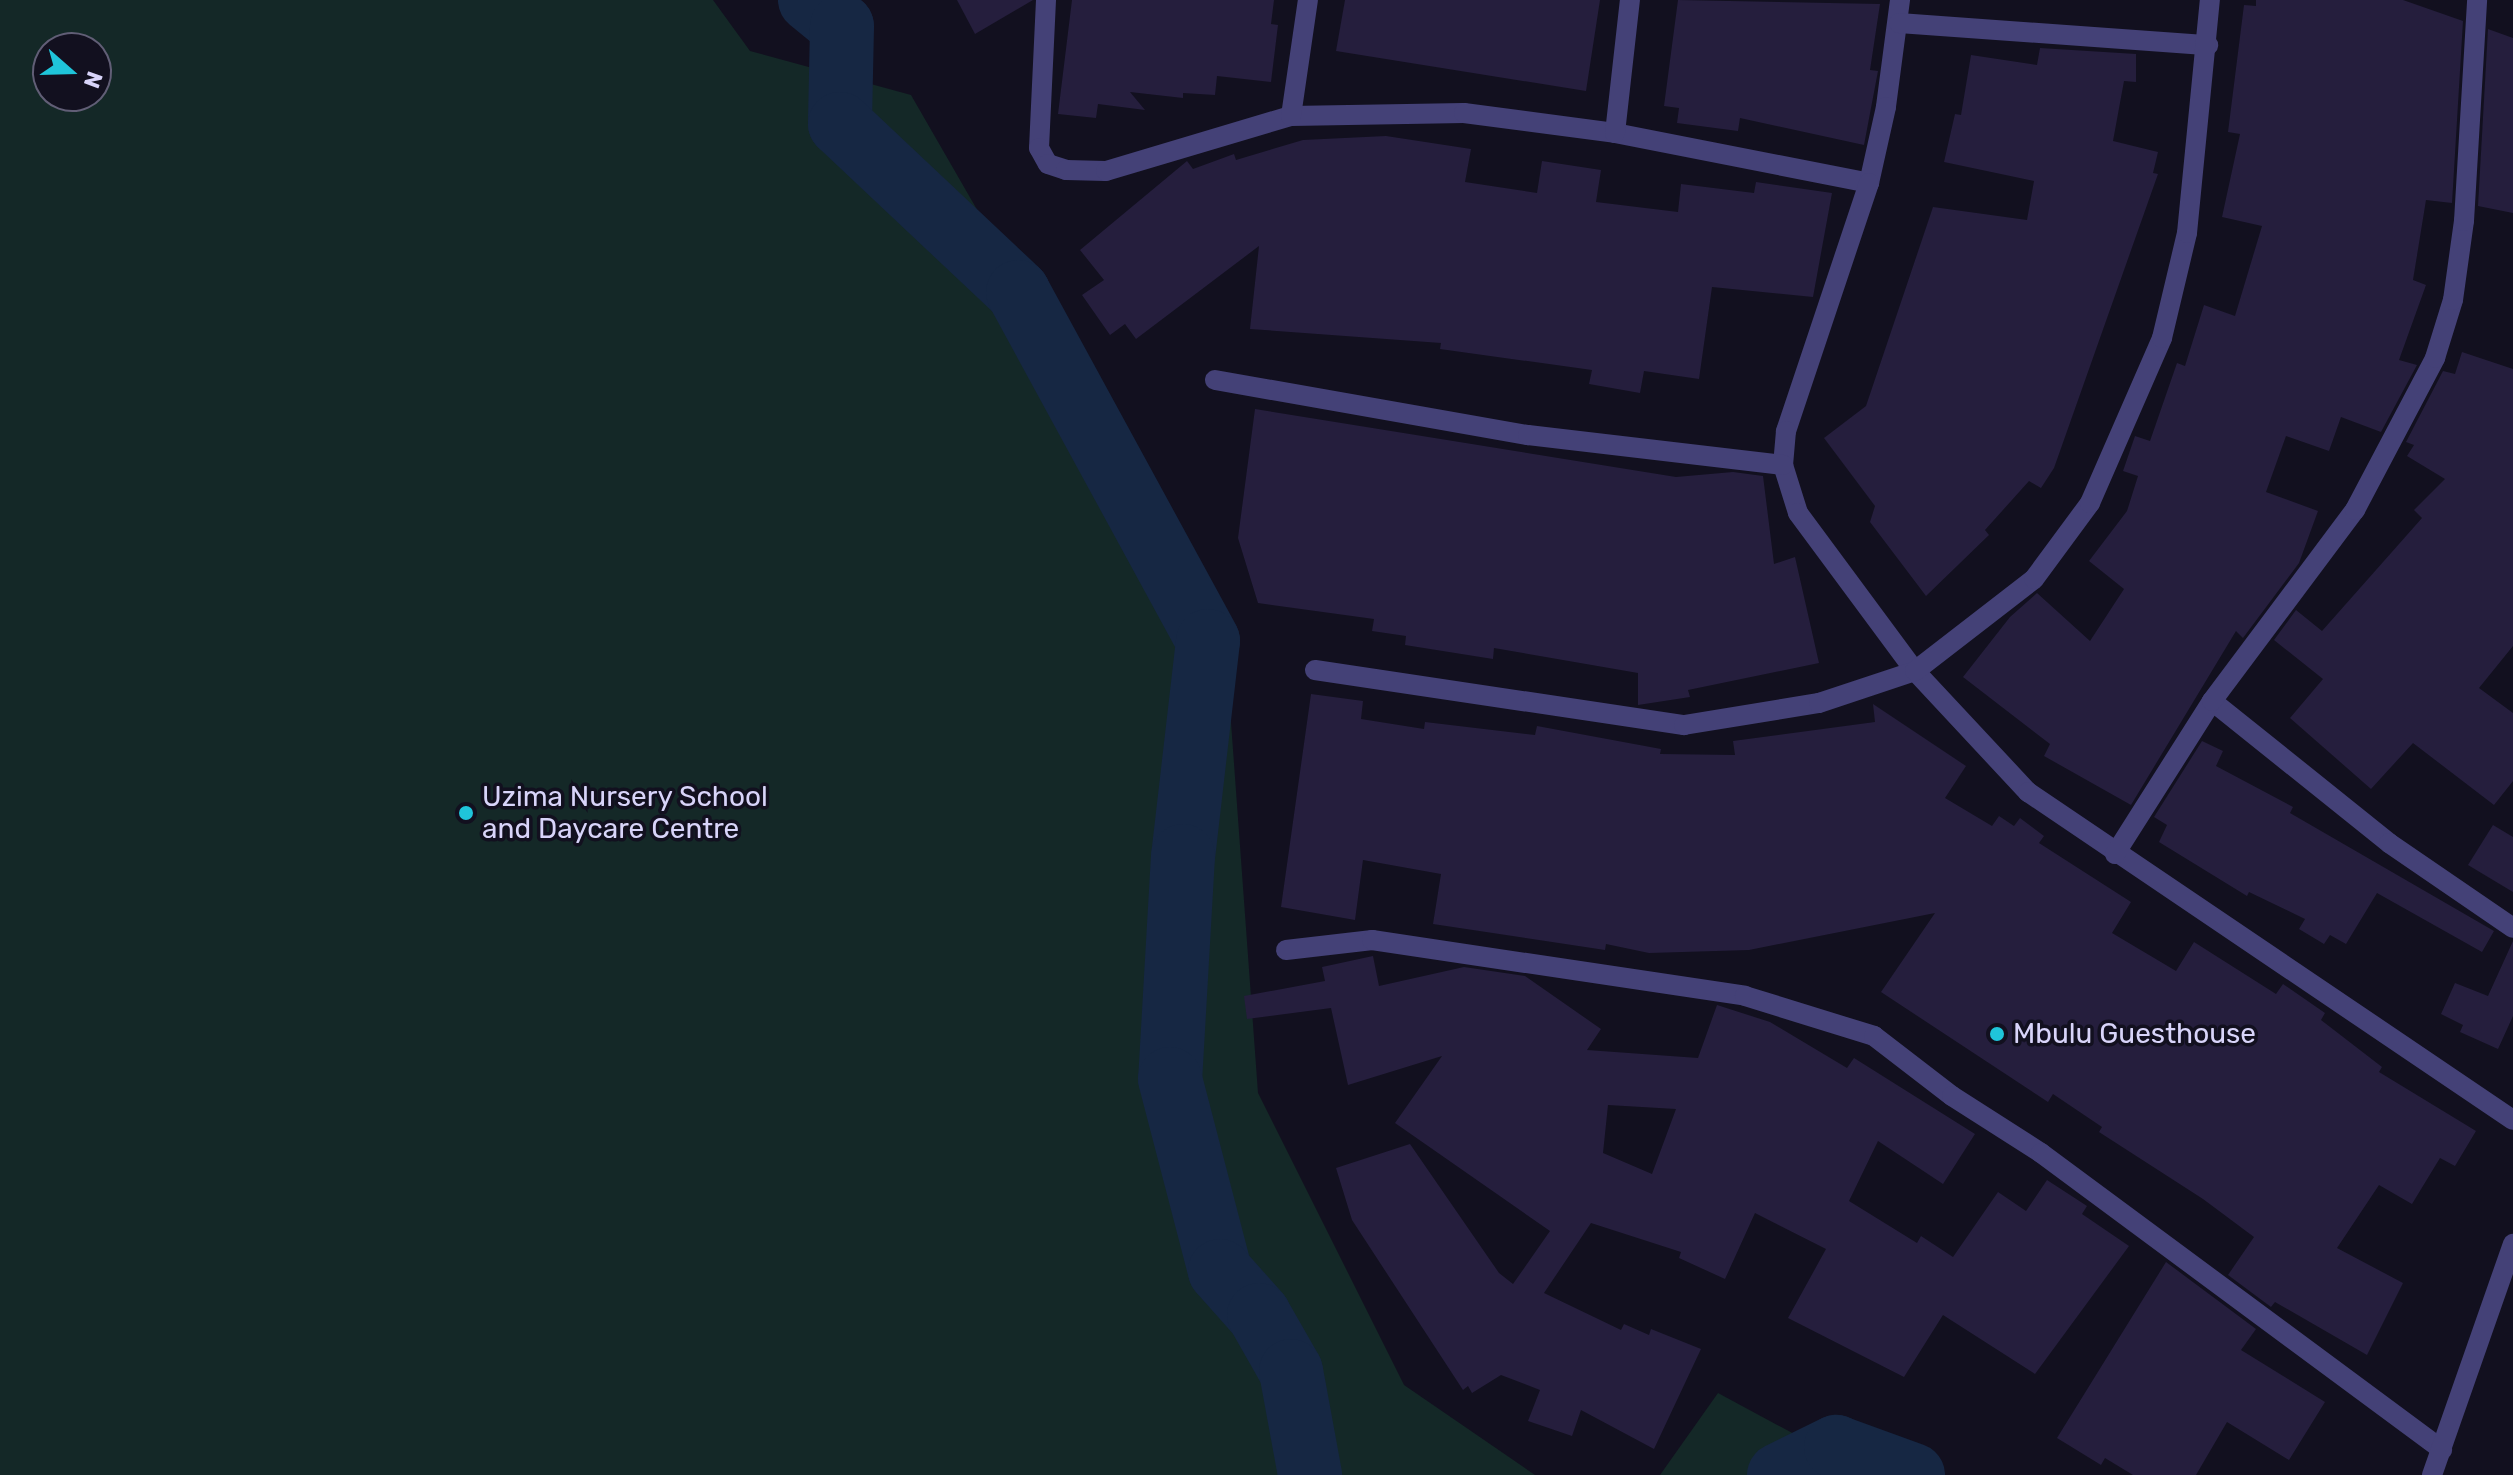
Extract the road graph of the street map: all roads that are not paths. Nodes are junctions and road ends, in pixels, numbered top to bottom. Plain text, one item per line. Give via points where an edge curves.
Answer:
1 (1046, 0) edge
2 (1308, 0) edge
3 (1630, 0) edge
4 (1900, 0) edge
5 (2210, 0) edge
6 (2477, 0) edge
7 (1899, 23) junction
8 (2208, 45) junction
9 (1291, 116) junction
10 (1615, 133) junction
11 (1869, 183) junction
12 (1215, 380) dead end
13 (1783, 465) junction
14 (1315, 670) dead end
15 (1915, 671) junction
16 (2212, 701) junction
17 (2115, 854) junction
18 (2513, 928) edge
19 (1286, 950) dead end
20 (2513, 1120) edge
21 (2513, 1244) edge
22 (2442, 1450) junction
23 (2432, 1475) edge

1 - 9 street via 1039,148 1048,164 1106,171
2 - 9 street
3 - 10 street
4 - 7 street
5 - 8 street
6 - 16 street via 2464,221 2453,300 2435,358 2355,510
7 - 8 street
7 - 11 street
8 - 15 street via 2187,233 2162,338 2090,503 2034,579
9 - 10 street via 1464,113
10 - 11 street
11 - 13 street via 1798,389
12 - 13 street via 1528,435
13 - 15 street via 1798,513
14 - 15 street via 1684,725 1819,703
15 - 17 street via 2028,792
16 - 17 street
16 - 18 street via 2389,843
17 - 20 street
19 - 22 street via 1372,940 1745,996 1874,1036
21 - 22 street
22 - 23 street

